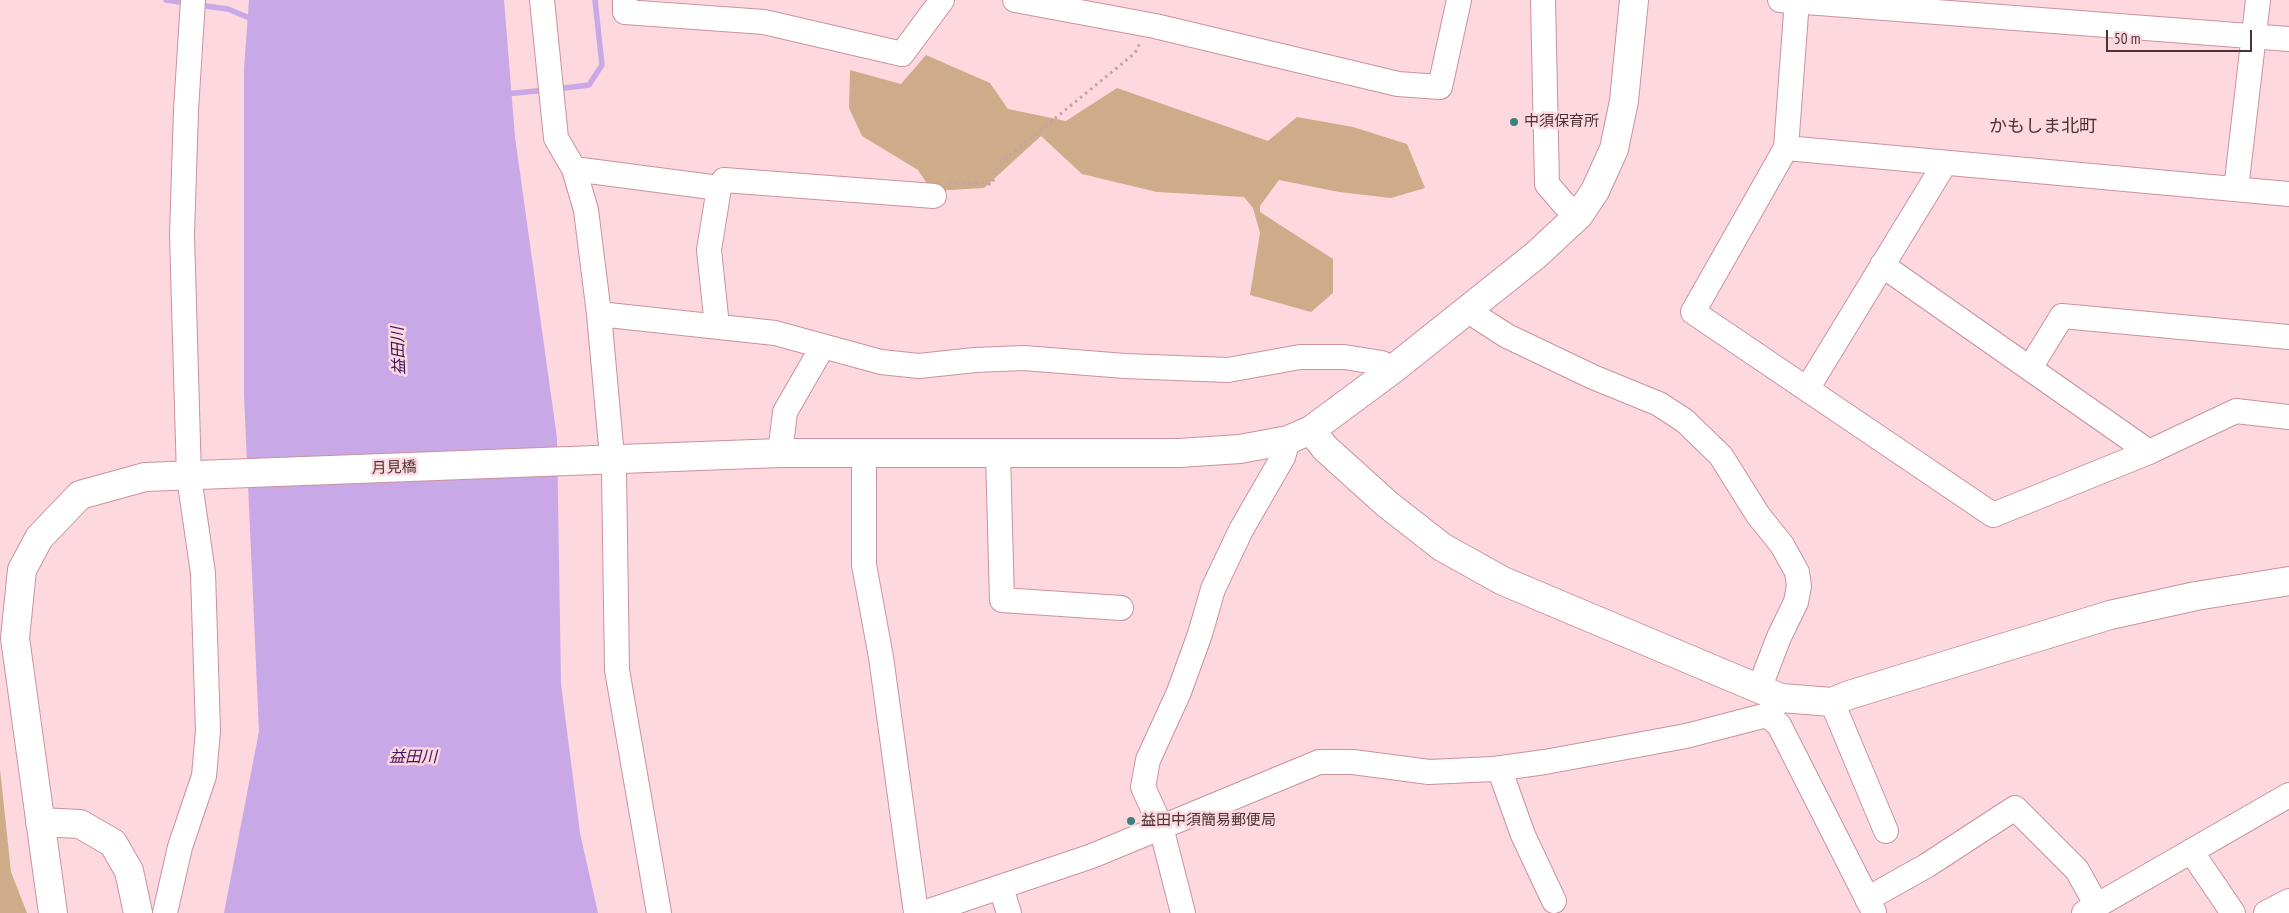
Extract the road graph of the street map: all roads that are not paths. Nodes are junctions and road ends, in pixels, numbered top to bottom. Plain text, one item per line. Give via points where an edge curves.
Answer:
1 (192, 0) edge
2 (542, 0) edge
3 (625, 0) edge
4 (942, 0) edge
5 (1015, 0) edge
6 (1459, 0) edge
7 (1542, 0) edge
8 (1634, 0) edge
9 (2258, 0) edge
10 (1791, 1) edge
11 (2254, 35) junction
12 (2289, 39) edge
13 (1786, 148) junction
14 (1945, 163) junction
15 (574, 169) junction
16 (719, 188) junction
17 (2236, 189) junction
18 (2289, 194) edge
19 (934, 196) road end
20 (1579, 215) junction
21 (1882, 265) junction
22 (1470, 308) junction
23 (599, 314) junction
24 (717, 326) junction
25 (2289, 338) edge
26 (823, 346) junction
27 (2030, 368) junction
28 (1392, 370) junction
29 (1807, 389) junction
30 (2289, 417) edge
31 (1299, 435) junction
32 (611, 446) dead end
33 (2149, 452) junction
34 (780, 453) junction
35 (864, 453) junction
36 (998, 454) junction
37 (614, 471) dead end
38 (196, 476) junction
39 (2289, 581) edge
40 (1121, 608) dead end
41 (1769, 701) junction
42 (1832, 702) junction
43 (1499, 768) junction
44 (2289, 795) edge
45 (40, 822) junction
46 (1161, 827) junction
47 (1886, 831) dead end
48 (2191, 851) junction
49 (1001, 888) junction
50 (1554, 901) dead end
51 (1871, 906) edge
52 (2091, 909) edge
53 (52, 913) edge
54 (138, 913) edge
55 (165, 913) edge
56 (659, 913) edge
57 (916, 913) edge
58 (923, 913) edge
59 (1008, 913) edge
60 (1183, 913) edge
61 (2233, 913) edge

1 - 38 street via 182,235
2 - 15 street via 556,138
3 - 4 street via 626,12 764,22 902,54
5 - 6 street via 1149,24 1398,84 1440,87
7 - 20 street via 1547,184 1564,204
8 - 20 street via 1624,102 1614,149 1595,191
9 - 11 street
10 - 11 street
10 - 13 street
11 - 12 street
11 - 17 street
13 - 14 street
13 - 29 street via 1693,312
14 - 17 street
14 - 21 street
15 - 16 street
15 - 23 street via 586,210
16 - 19 street via 724,180
16 - 24 street via 709,250
17 - 18 street
20 - 22 street via 1536,255
21 - 27 street
21 - 29 street
22 - 28 street
22 - 41 street via 1479,318 1507,336 1659,404 1685,421 1721,456 1797,572 1796,602 1776,644
23 - 24 street
23 - 32 street
24 - 26 street via 775,333
25 - 27 street via 2062,316
26 - 28 street via 881,362 919,366 1024,358 1164,369 1228,370 1300,357 1344,357 1382,363
26 - 34 street via 785,412
27 - 33 street
28 - 31 street
29 - 33 street via 1993,514
30 - 33 street via 2236,411
31 - 36 street, 月見橋 via 1240,449 1179,453
31 - 41 street via 1325,448 1386,504 1442,547 1502,581
31 - 46 street via 1240,530 1213,589 1179,692 1148,760 1144,787
34 - 35 street, 月見橋
34 - 38 street, 月見橋
35 - 36 street, 月見橋
35 - 57 street via 864,565 881,656
36 - 40 street via 1002,600
37 - 56 street via 617,670
38 - 45 street, 月見橋 via 145,477 80,495 39,538 22,570 15,638
38 - 55 street via 208,732 204,776 180,847
39 - 42 street via 2196,596 2110,615
41 - 42 street
41 - 43 street via 1686,736
41 - 51 street
42 - 47 street
43 - 46 street via 1429,772 1353,762 1319,762
43 - 50 street via 1523,835
44 - 48 street
45 - 53 street, 月見橋
45 - 54 street via 80,824 113,843 129,871
46 - 49 street via 1092,856
46 - 60 street
48 - 52 street
48 - 61 street
49 - 58 street
49 - 59 street
51 - 52 street via 2015,808 2077,870

